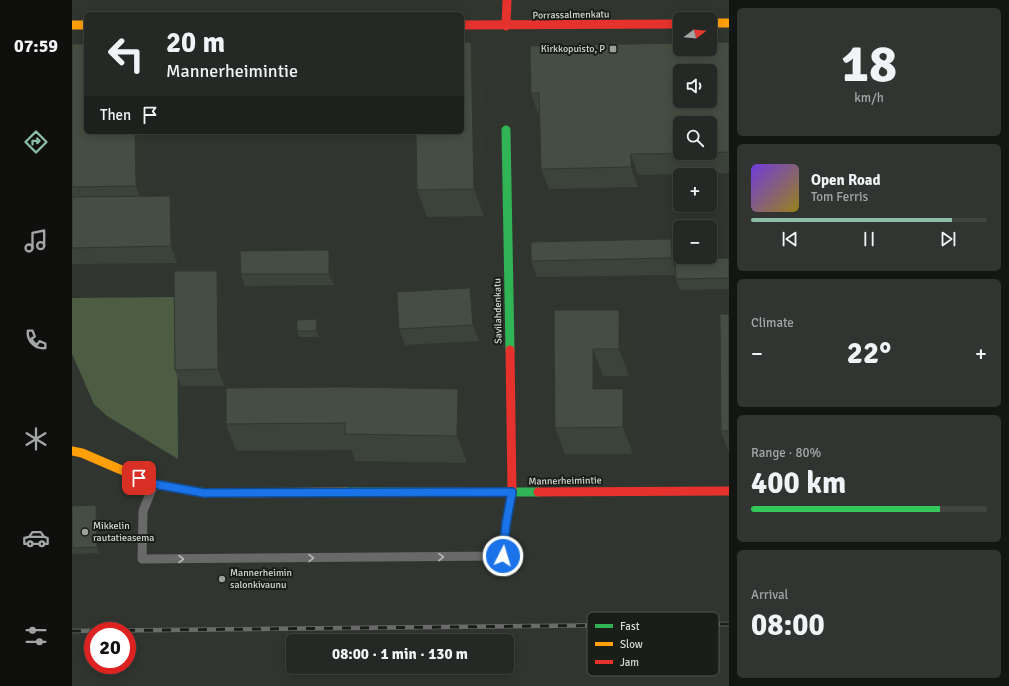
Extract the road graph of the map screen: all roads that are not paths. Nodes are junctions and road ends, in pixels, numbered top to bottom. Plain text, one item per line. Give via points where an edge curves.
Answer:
1 (507, 0) edge
2 (717, 23) edge
3 (729, 23) edge
4 (673, 24) edge
5 (72, 25) edge
6 (84, 25) edge
7 (464, 25) edge
8 (506, 26) junction
9 (506, 130) dead end
10 (72, 451) edge
11 (154, 484) junction
12 (729, 491) edge
13 (512, 492) junction

1 - 8 street
2 - 3 street
4 - 8 street, Porrassalmenkatu
5 - 6 street
7 - 8 street, Porrassalmenkatu
9 - 13 street, Savilahdenkatu
10 - 11 street, Mannerheimintie
11 - 13 street, Mannerheimintie via 204,493
11 -> 13 lane via 143,511 142,559 503,556
12 - 13 street, Mannerheimintie

